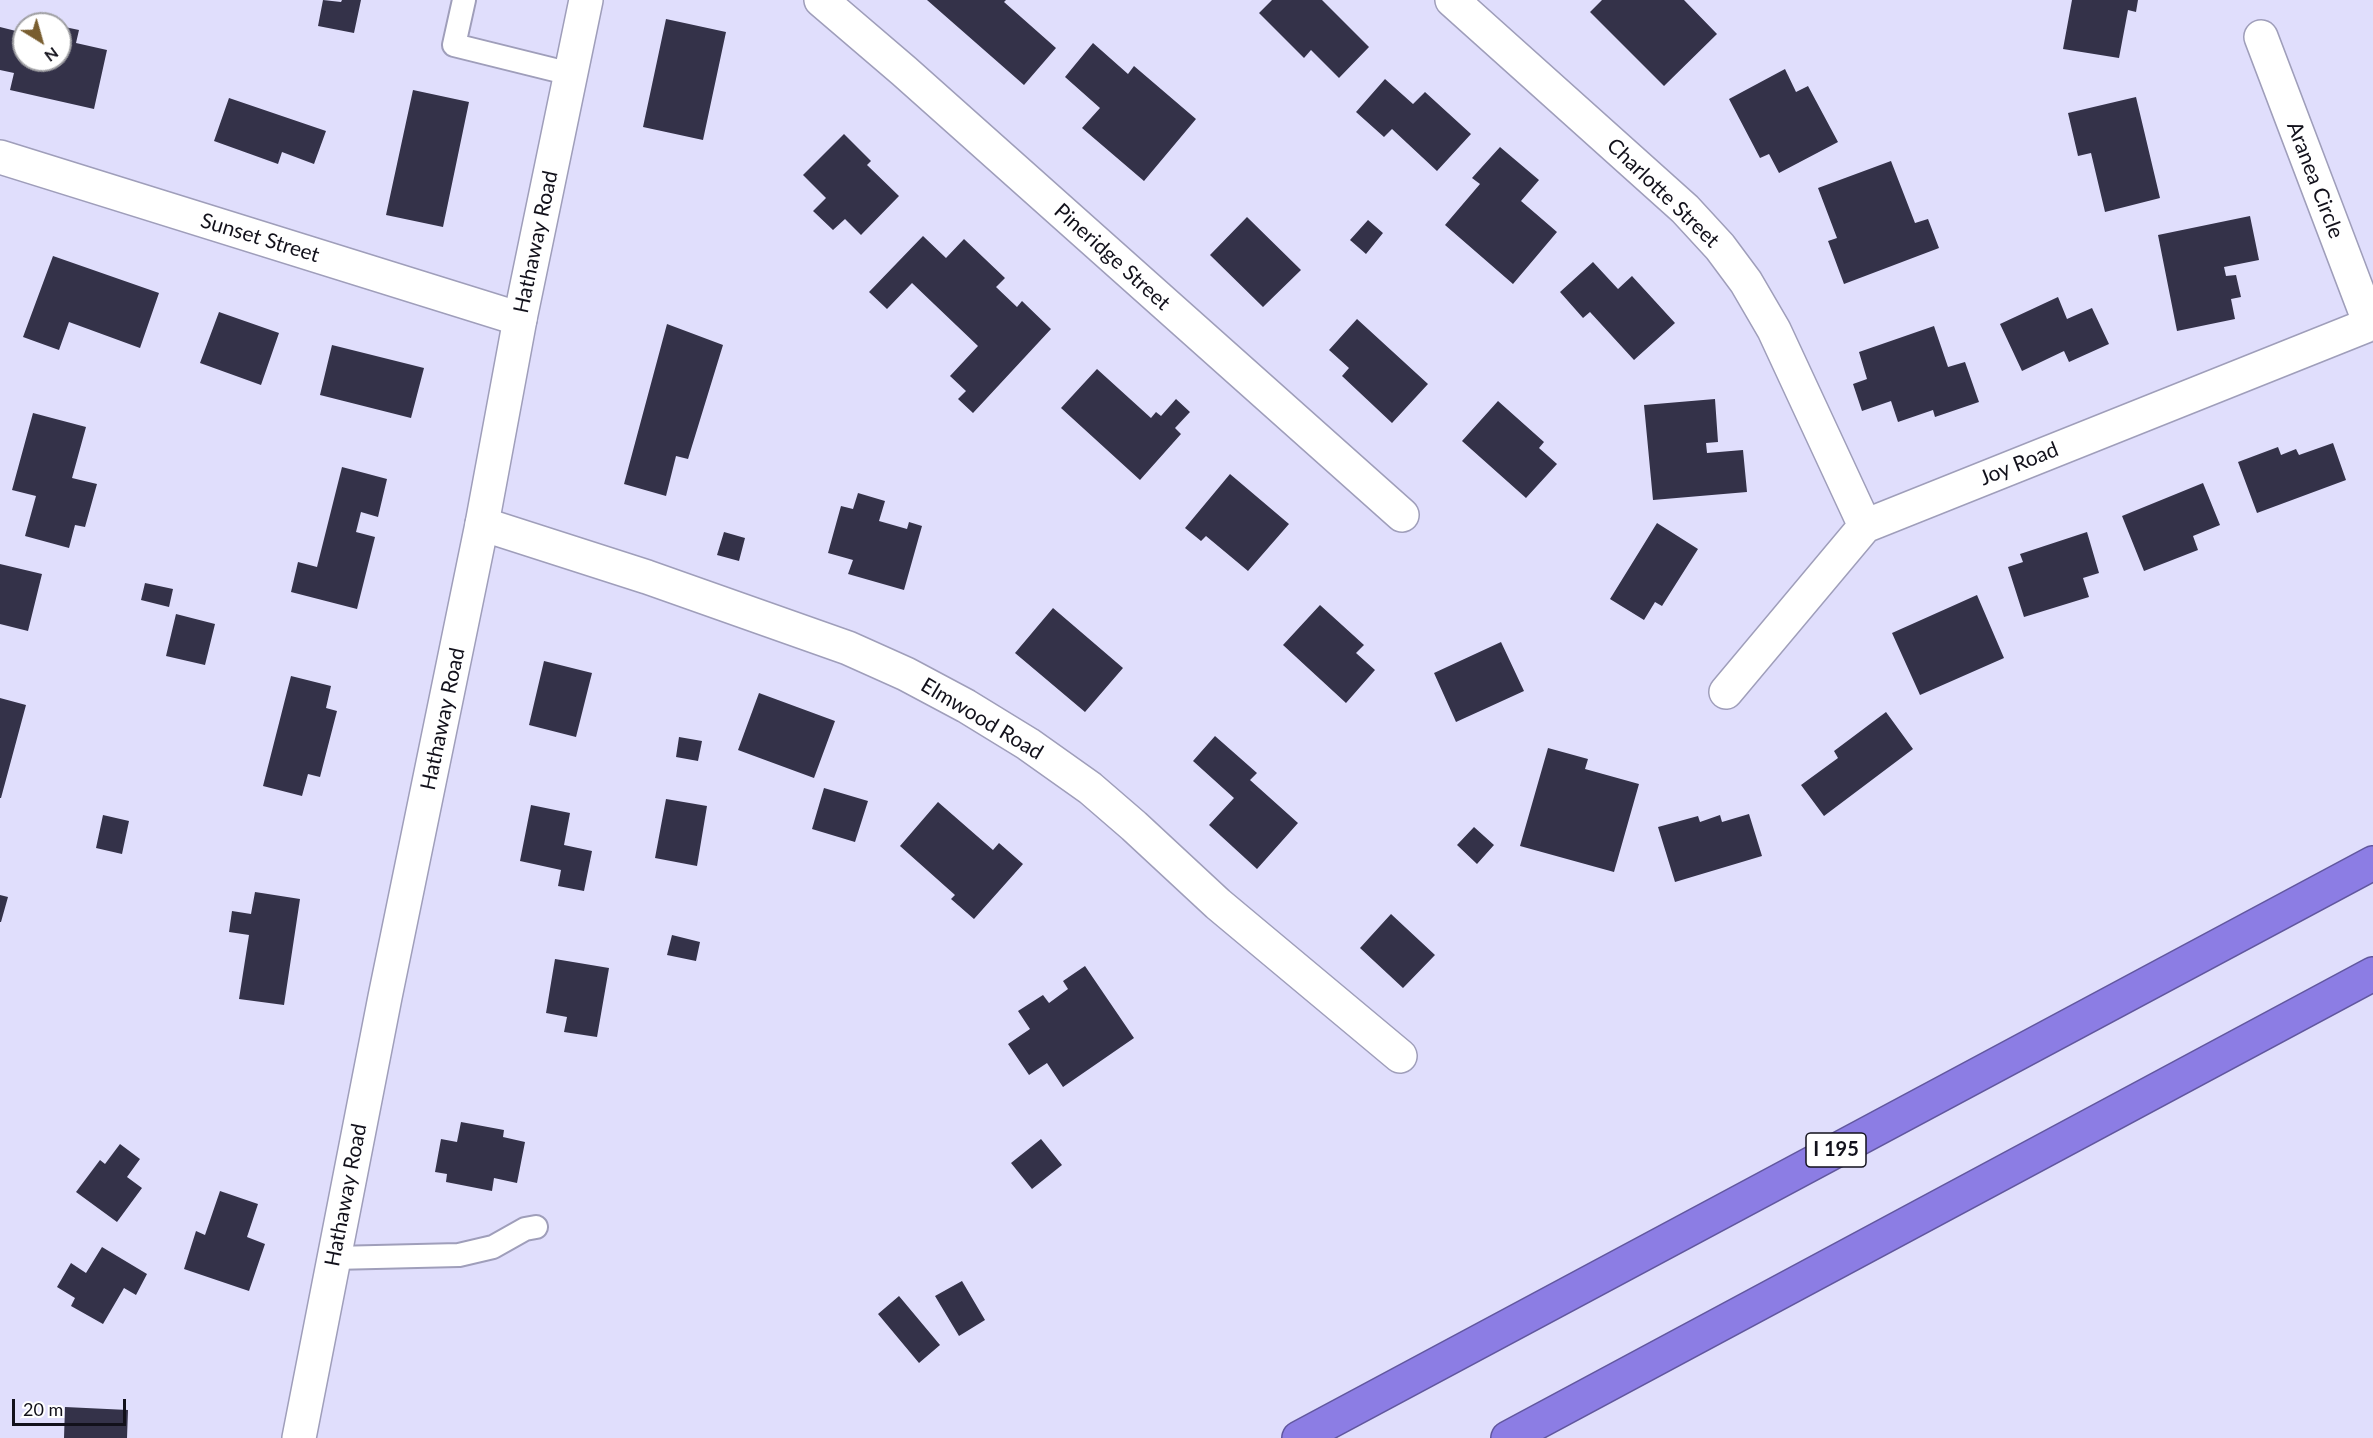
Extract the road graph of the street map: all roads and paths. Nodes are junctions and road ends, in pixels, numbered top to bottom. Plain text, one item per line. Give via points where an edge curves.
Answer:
1 (464, 0) edge
2 (586, 0) edge
3 (821, 0) edge
4 (1452, 0) edge
5 (2261, 37) dead end
6 (571, 74) junction
7 (0, 157) edge
8 (520, 319) junction
9 (2371, 323) edge
10 (1402, 515) dead end
11 (482, 524) junction
12 (1865, 526) junction
13 (1726, 692) dead end
14 (2373, 863) edge
15 (2373, 974) edge
16 (1401, 1056) dead end
17 (536, 1227) dead end
18 (334, 1258) junction
19 (299, 1438) edge
20 (1299, 1438) edge
21 (1508, 1438) edge

1 - 6 lane via 454,45
2 - 6 street, Hathaway Road
3 - 10 street, Pineridge Street
4 - 12 street, Charlotte Street via 1685,209 1720,247 1774,330
5 - 9 street, Aranea Circle
6 - 8 street, Hathaway Road
7 - 8 street, Sunset Street
8 - 11 street, Hathaway Road
9 - 12 street, Joy Road
11 - 16 street, Elmwood Road via 848,648 966,706 1090,789 1218,904
11 - 18 street, Hathaway Road
12 - 13 street, Joy Road
14 - 20 highway, I 195
15 - 21 highway
17 - 18 lane via 493,1246 459,1255
18 - 19 street, Hathaway Road

